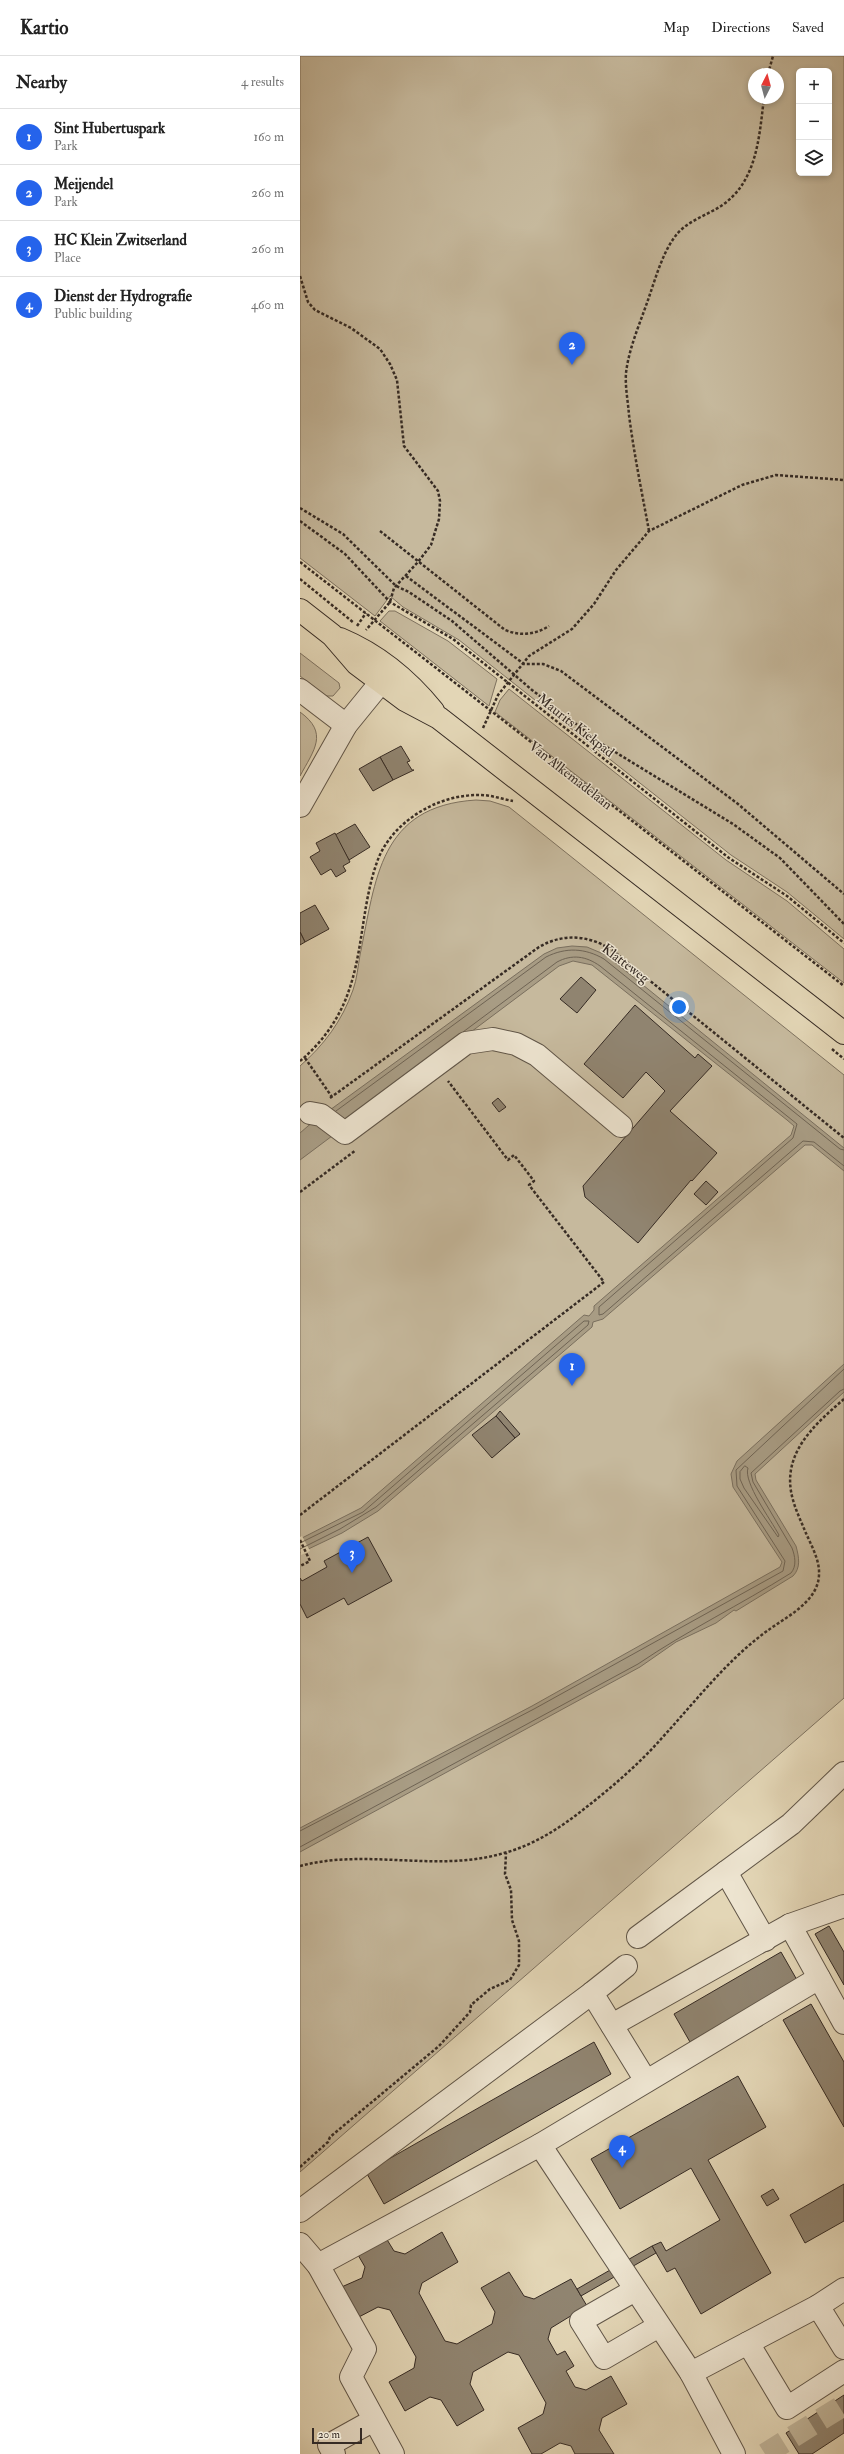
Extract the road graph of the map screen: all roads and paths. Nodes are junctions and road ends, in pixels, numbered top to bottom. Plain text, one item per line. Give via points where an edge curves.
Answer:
1 (773, 56) edge
2 (770, 68) edge
3 (763, 104) edge
4 (300, 276) edge
5 (844, 480) edge
6 (300, 508) edge
7 (300, 521) edge
8 (380, 531) dead end
9 (650, 532) junction
10 (300, 562) edge
11 (418, 562) junction
12 (406, 576) junction
13 (300, 579) edge
14 (396, 586) junction
15 (390, 602) junction
16 (300, 610) edge
17 (376, 621) junction
18 (549, 626) dead end
19 (332, 635) junction
20 (524, 664) junction
21 (515, 674) junction
22 (381, 682) junction
23 (507, 683) junction
24 (300, 690) edge
25 (491, 712) junction
26 (439, 718) junction
27 (346, 725) junction
28 (483, 728) dead end
29 (514, 801) dead end
30 (300, 806) edge
31 (844, 894) edge
32 (844, 924) edge
33 (844, 943) edge
34 (844, 986) edge
35 (844, 1033) edge
36 (305, 1058) junction
37 (300, 1062) edge
38 (442, 1085) dead end
39 (318, 1109) edge
40 (621, 1126) dead end
41 (844, 1138) edge
42 (354, 1140) junction
43 (300, 1192) edge
44 (844, 1400) edge
45 (300, 1514) edge
46 (300, 1540) edge
47 (300, 1566) edge
48 (844, 1773) edge
49 (506, 1853) junction
50 (300, 1866) edge
51 (726, 1872) junction
52 (844, 1906) edge
53 (790, 1926) junction
54 (638, 1937) dead end
55 (765, 1940) junction
56 (626, 1966) dead end
57 (819, 1978) junction
58 (592, 1993) junction
59 (844, 2023) edge
60 (612, 2025) junction
61 (646, 2081) junction
62 (540, 2145) junction
63 (300, 2167) edge
64 (300, 2211) edge
65 (300, 2244) edge
66 (318, 2265) junction
67 (844, 2289) edge
68 (635, 2290) junction
69 (818, 2306) junction
70 (659, 2326) junction
71 (748, 2343) junction
72 (844, 2348) edge
73 (844, 2371) edge
74 (691, 2373) junction
75 (374, 2420) junction
76 (334, 2454) edge
77 (393, 2454) edge
78 (734, 2454) edge

1 - 2 path
3 - 9 path via 760,134 745,183 721,206 678,233 665,257 633,343 626,372 626,390
4 - 11 path via 308,302 315,310 350,328 380,349 397,380 404,446 438,491 440,500 431,545
5 - 9 path via 776,475 742,484
6 - 14 path via 343,534
7 - 15 path, Maurits Kiekpad via 346,554
8 - 11 path
9 - 20 path via 616,570 594,604 572,629 529,656
10 - 17 path, Van Alkemadelaan
11 - 12 path
11 - 18 path via 505,630 530,634
12 - 14 path
12 - 20 path
13 - 17 path via 364,633
14 - 15 path
14 - 21 path via 452,621
15 - 17 path
15 - 23 path, Maurits Kiekpad via 453,639
16 - 19 main road
17 - 25 path, Van Alkemadelaan
19 - 22 main road via 357,664
19 - 26 main road via 368,652 414,688
20 - 21 path
20 - 31 path via 543,664 561,671 738,804
21 - 23 path
21 - 32 path via 602,744 733,824 780,858
22 - 26 main road via 405,700
22 - 27 street
23 - 25 path via 498,695
23 - 33 path, Maurits Kiekpad via 729,858 787,896
24 - 27 street
25 - 28 path
25 - 34 path, Van Alkemadelaan
26 - 35 main road
27 - 30 street
29 - 36 path via 480,795 450,799 426,808 391,836 376,865 348,992 336,1019
36 - 37 path
36 - 39 path
38 - 45 path via 448,1081 508,1160 514,1155 534,1181 529,1185 604,1282
39 - 41 path, Klatteweg via 539,947 553,941 575,937 598,942 612,950
39 - 42 street
40 - 42 street via 537,1055 516,1044 493,1039 466,1043
42 - 43 path
44 - 49 path via 807,1434 795,1451 790,1469 793,1501 817,1560 819,1575 815,1589 807,1602 752,1643 713,1680 660,1741 585,1808 534,1842
46 - 47 path via 310,1561
48 - 51 street via 791,1824
49 - 50 path via 472,1860 438,1862 357,1859 322,1861
49 - 63 path via 505,1874 511,1890 512,1920 519,1941 519,1966 510,1980 481,1996 439,2046 330,2137 328,2142
51 - 54 street
51 - 55 street
52 - 53 street
53 - 55 street
53 - 57 street
55 - 60 street
56 - 58 street
57 - 59 street
57 - 61 street
58 - 60 street
58 - 64 street
60 - 61 street
61 - 62 street
62 - 66 street
62 - 68 street
65 - 66 street
66 - 75 street via 365,2348 351,2377
67 - 69 street
68 - 70 street
68 - 70 street via 581,2321 604,2358
69 - 71 street
69 - 72 street
70 - 74 street
71 - 73 street via 787,2408
71 - 74 street
74 - 78 street
75 - 76 street via 329,2445
75 - 77 street

